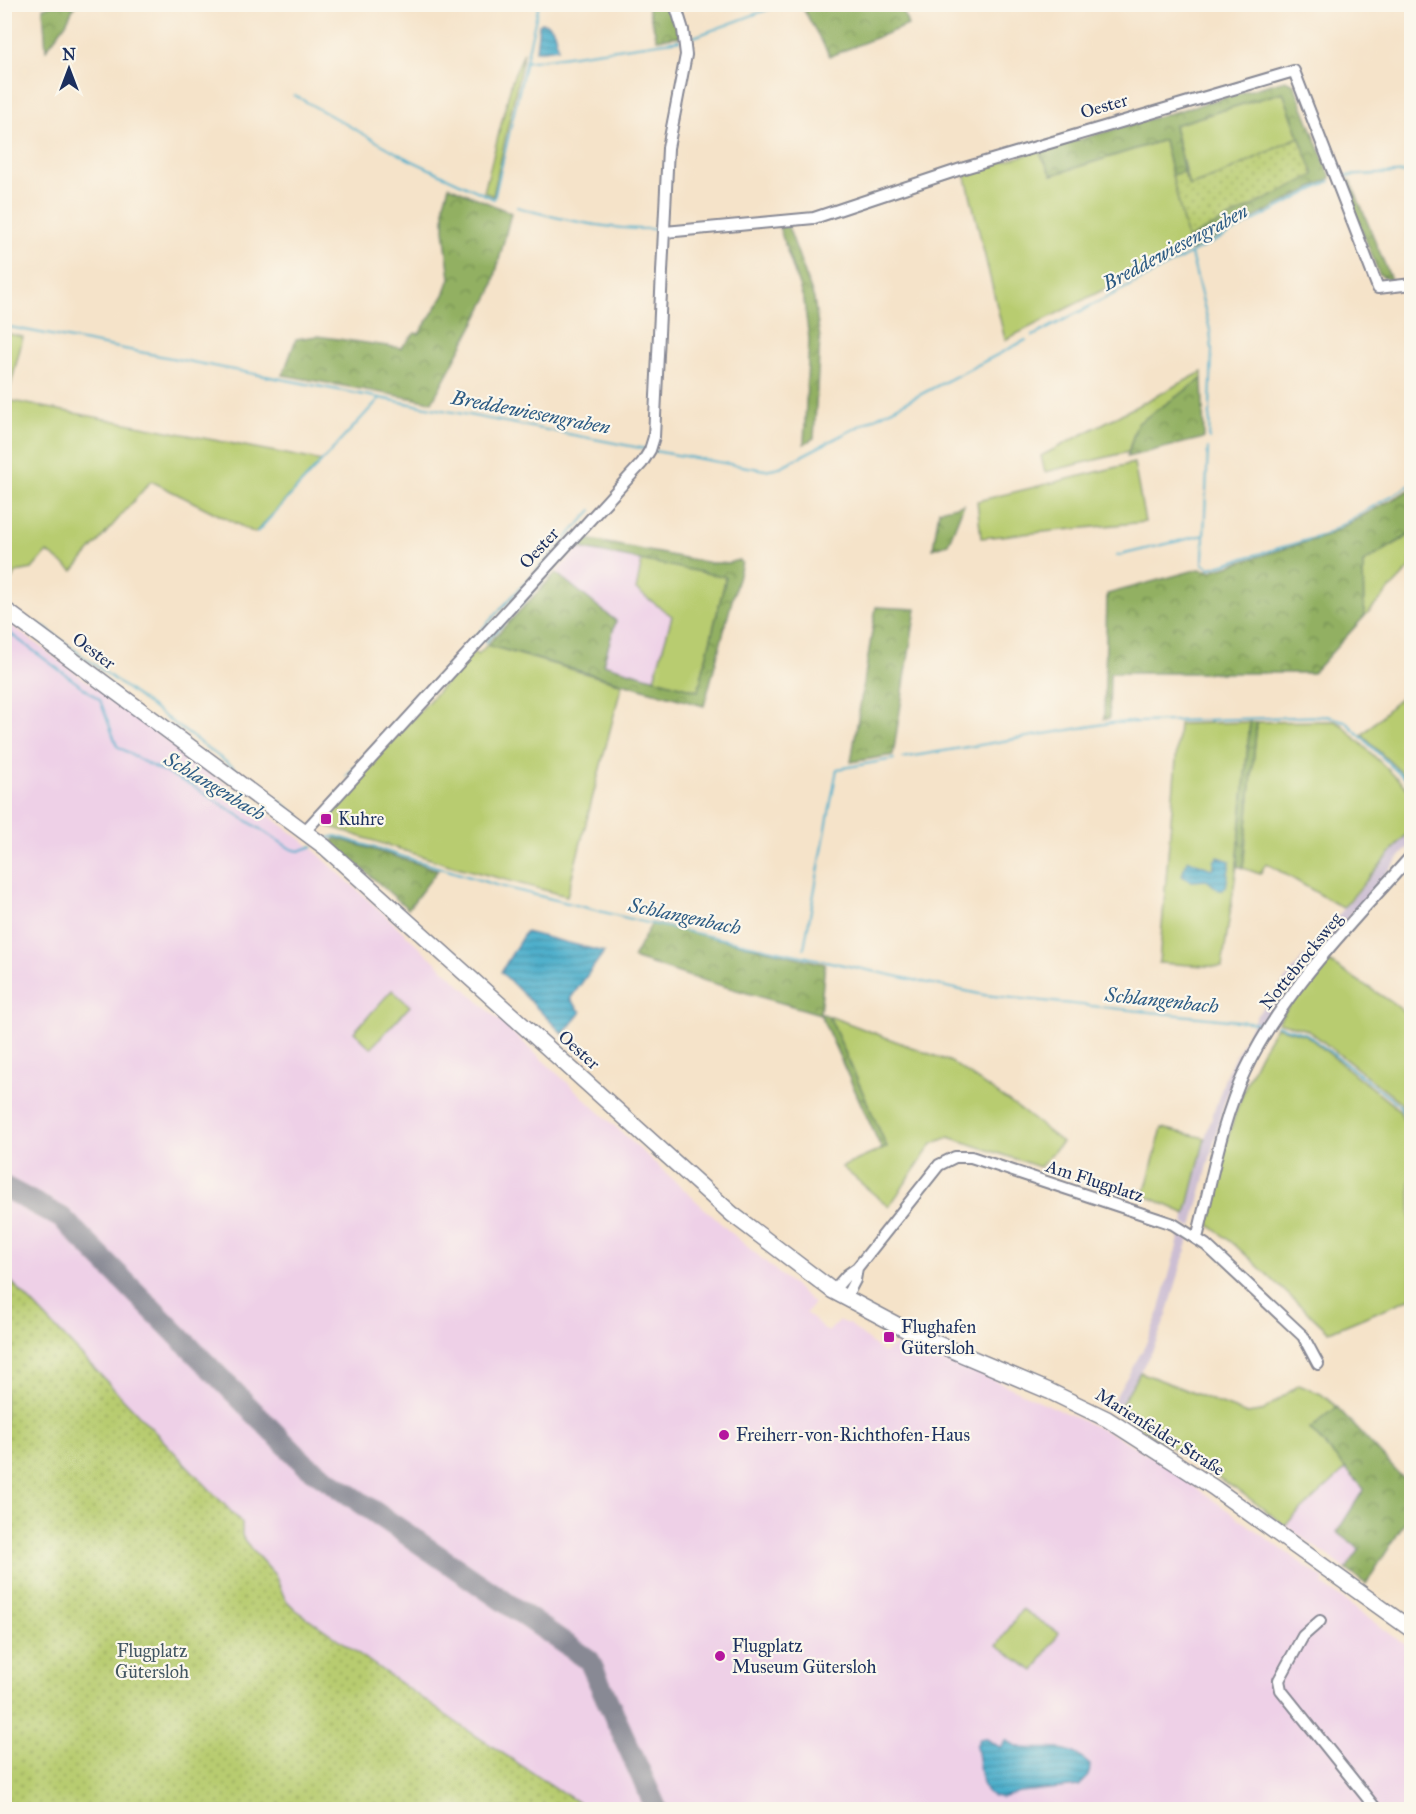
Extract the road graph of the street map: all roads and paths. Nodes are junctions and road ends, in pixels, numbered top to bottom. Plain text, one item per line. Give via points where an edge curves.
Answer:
1 (675, 4) edge
2 (666, 232) junction
3 (1412, 284) edge
4 (4, 609) edge
5 (314, 839) junction
6 (1412, 855) edge
7 (1197, 1238) junction
8 (839, 1295) junction
9 (1317, 1364) dead end
10 (1320, 1621) dead end
11 (1412, 1630) edge
12 (1377, 1809) edge

1 - 2 street, Oester via 686,55 668,148
2 - 3 street, Oester via 814,218 961,169 1294,71 1378,288
2 - 5 street, Oester via 654,438 650,450
4 - 5 main road, Oester
5 - 8 main road, Oester via 732,1214
6 - 7 street, Nottebrocksweg via 1274,1018 1233,1101
7 - 8 street, Am Flugplatz via 1173,1224 971,1157 955,1157 928,1176 857,1268 855,1280
7 - 9 street, Am Flugplatz via 1303,1336
8 - 11 main road, Marienfelder Straße via 914,1334 1107,1419 1213,1487
10 - 12 street via 1303,1636 1279,1680 1281,1690

